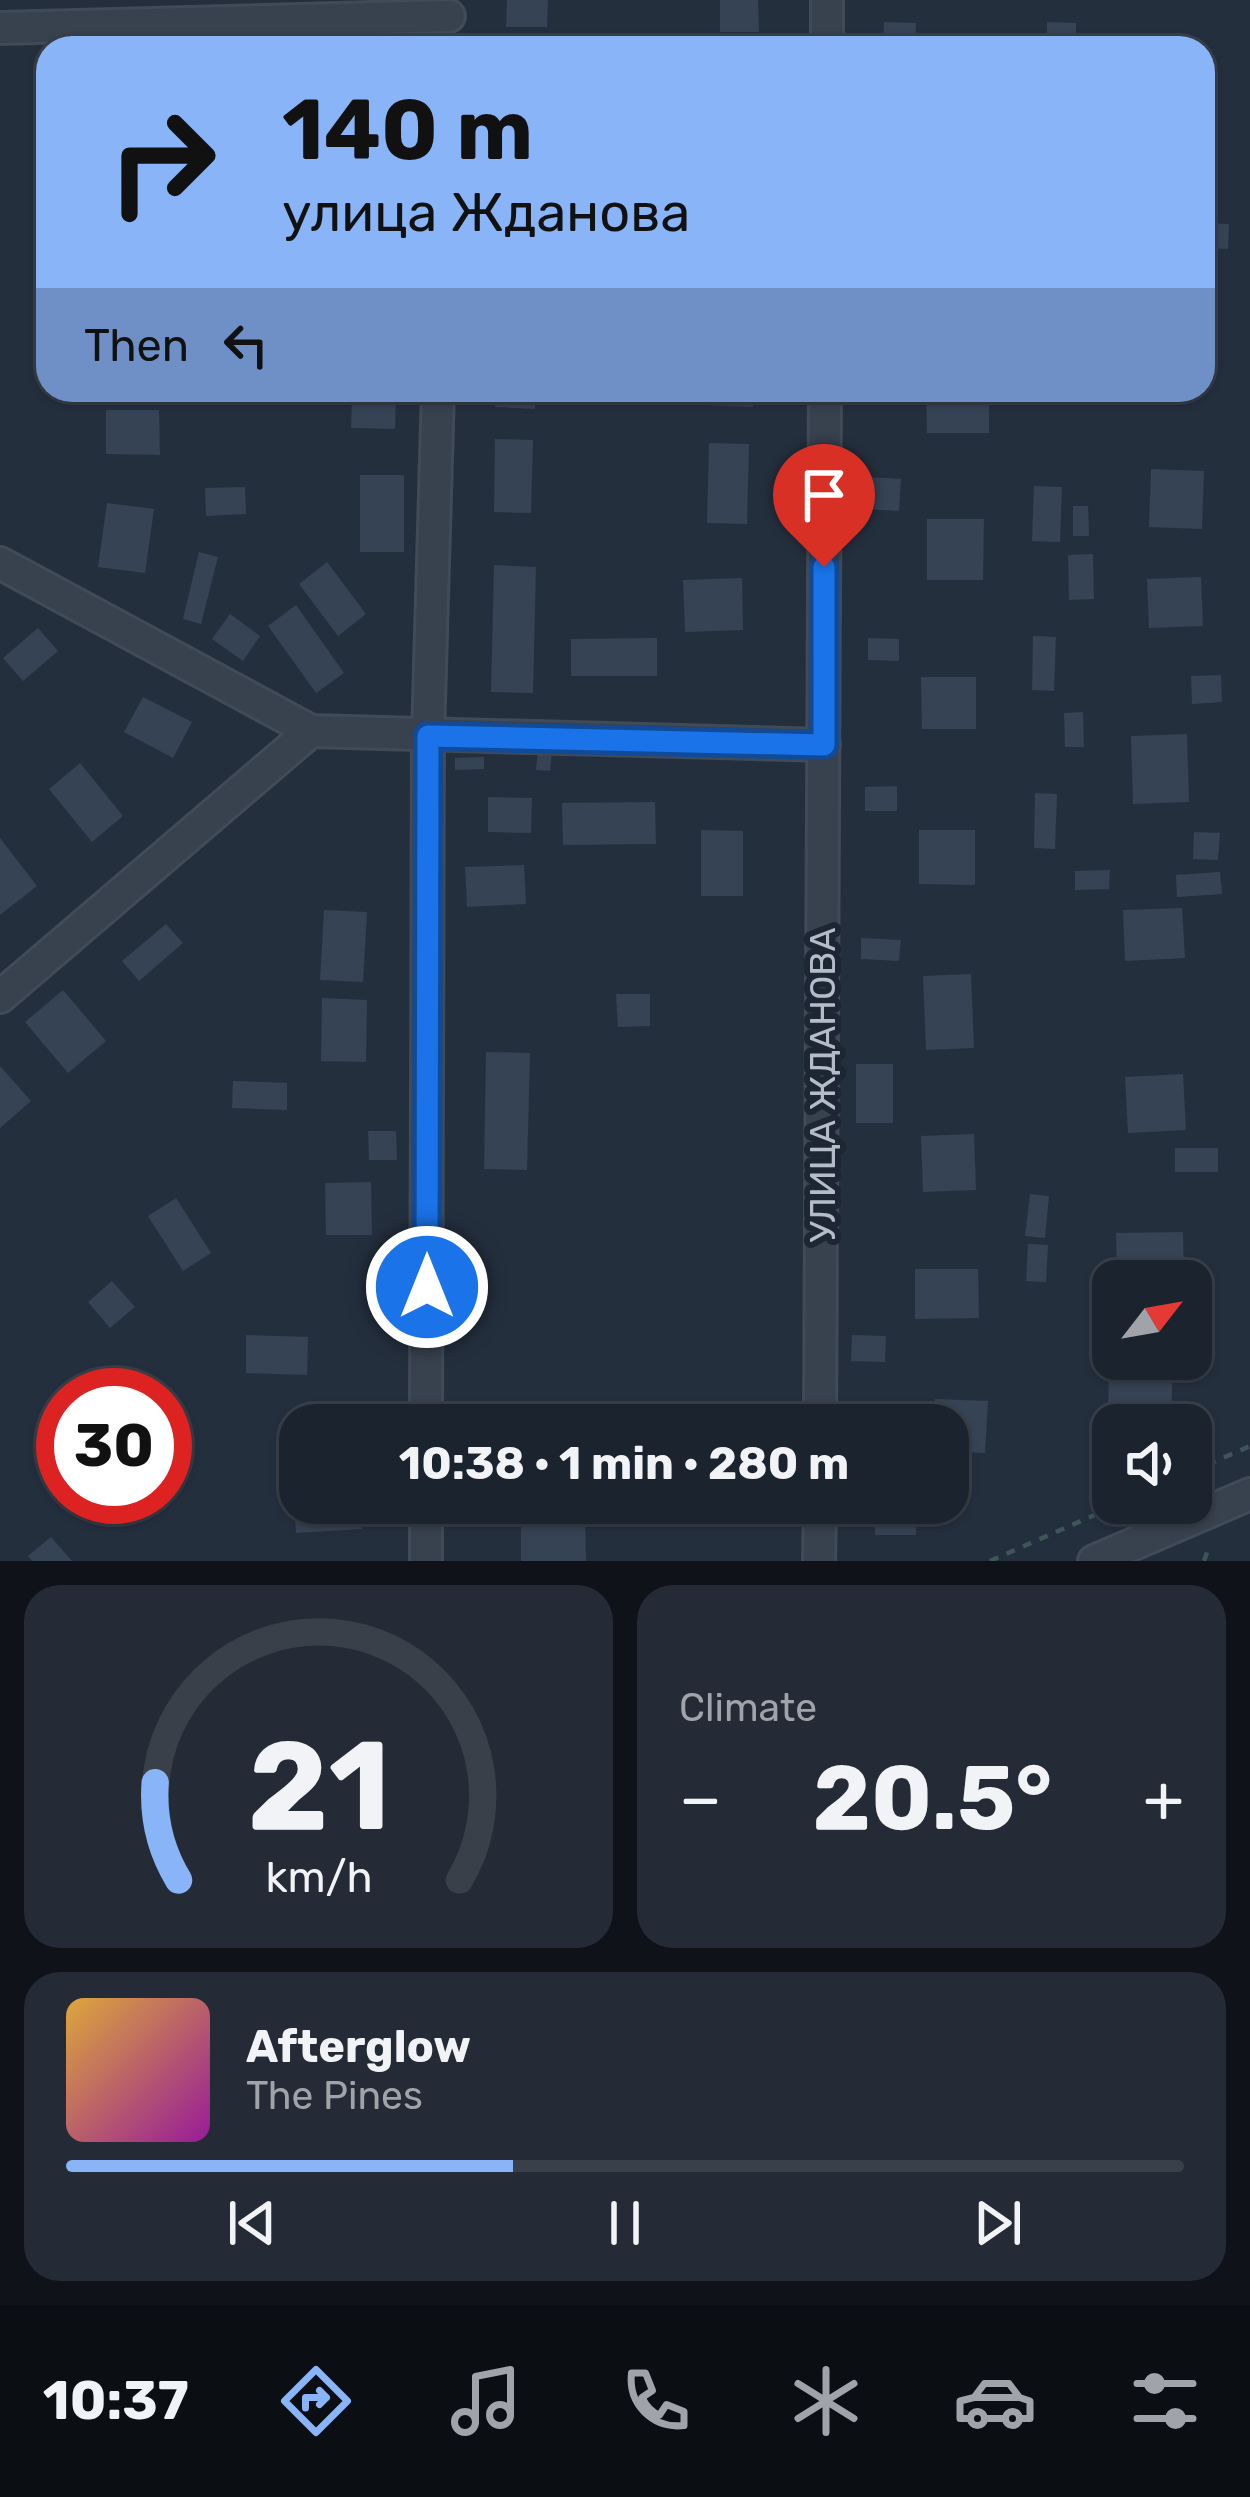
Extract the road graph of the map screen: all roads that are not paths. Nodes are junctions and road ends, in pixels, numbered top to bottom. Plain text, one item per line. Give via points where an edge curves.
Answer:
1 (827, 0) edge
2 (449, 8) edge
3 (0, 28) edge
4 (827, 36) edge
5 (438, 402) edge
6 (825, 402) edge
7 (0, 563) edge
8 (311, 731) junction
9 (428, 736) junction
10 (824, 745) junction
11 (0, 997) edge
12 (426, 1404) edge
13 (820, 1404) edge
14 (1250, 1493) edge
15 (426, 1524) edge
16 (820, 1524) edge
17 (426, 1561) edge
18 (819, 1561) edge
19 (1094, 1561) edge

1 - 4 street
2 - 3 street
5 - 9 street
6 - 10 street, УЛИЦА ЖДАНОВА
7 - 8 street
8 - 9 street
8 - 11 street
9 - 10 street
9 - 12 street
10 - 13 street, УЛИЦА ЖДАНОВА
14 - 19 street
15 - 17 street
16 - 18 street

